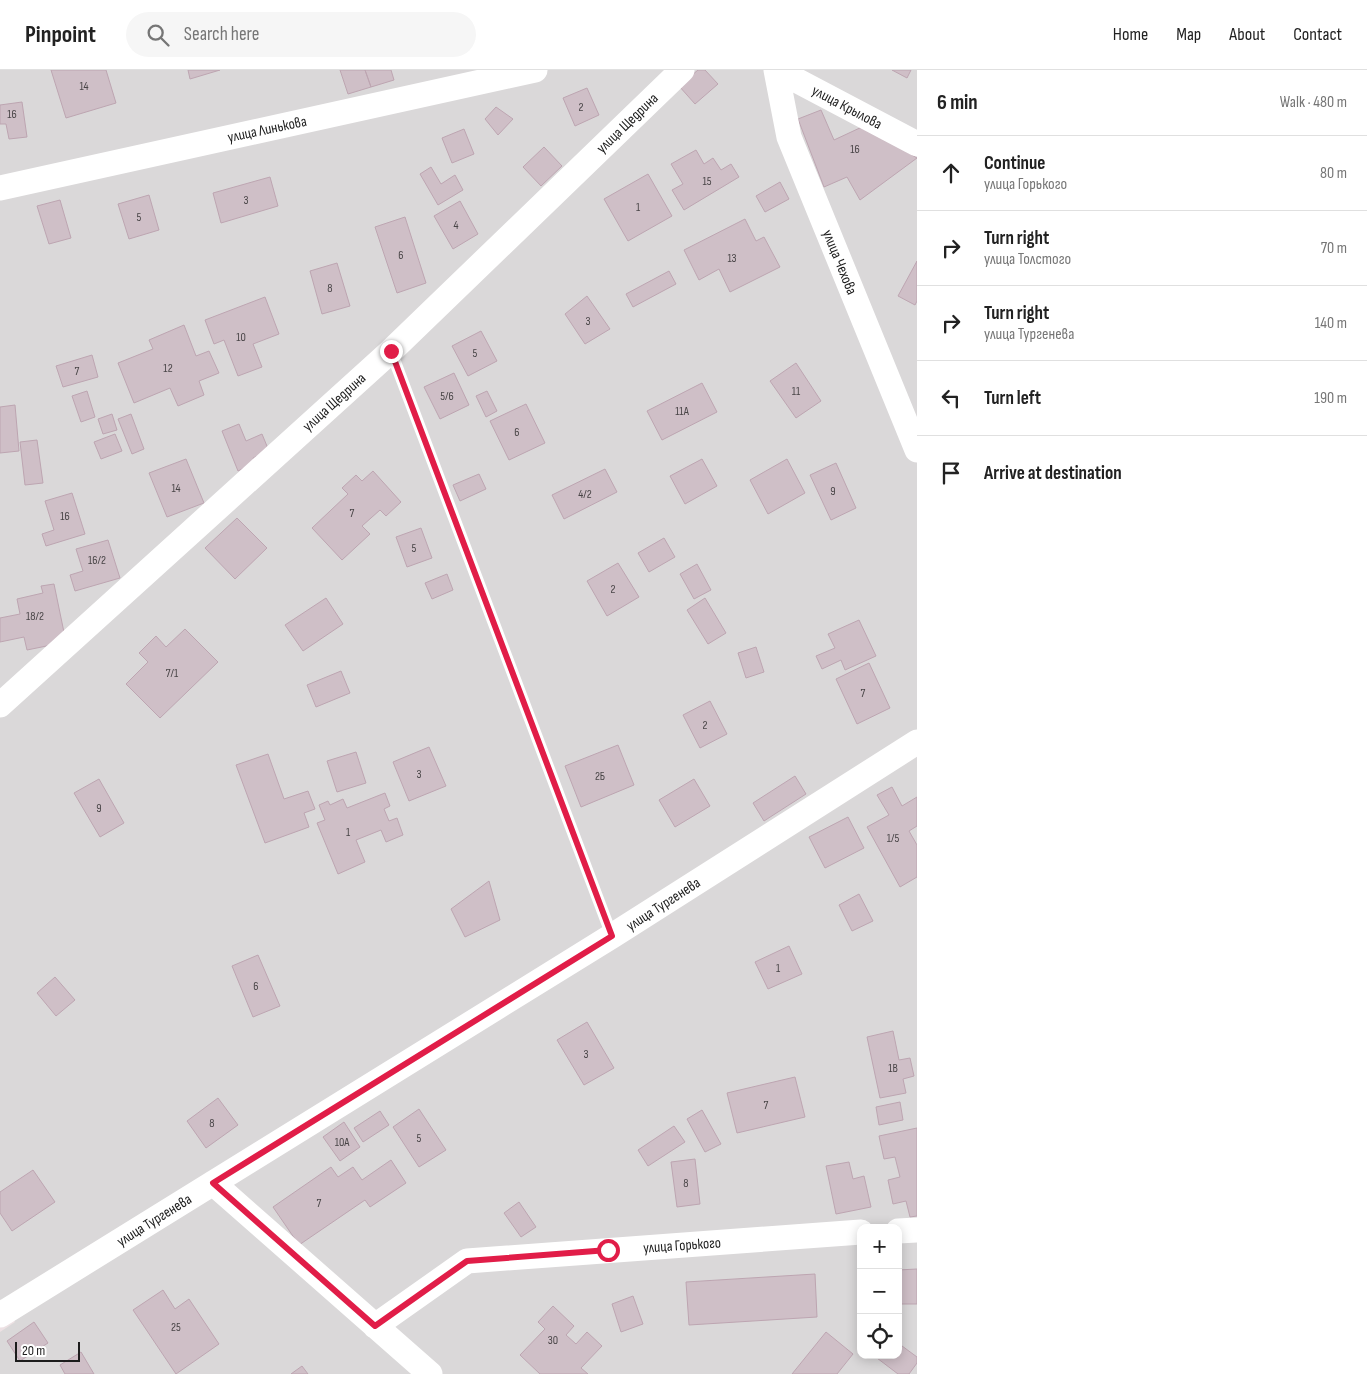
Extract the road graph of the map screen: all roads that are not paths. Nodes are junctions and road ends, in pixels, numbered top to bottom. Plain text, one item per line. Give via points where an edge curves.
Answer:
1 (535, 70) edge
2 (682, 70) edge
3 (777, 70) edge
4 (917, 144) edge
5 (0, 188) edge
6 (391, 351) junction
7 (917, 450) edge
8 (0, 705) edge
9 (917, 742) edge
10 (612, 936) junction
11 (213, 1183) junction
12 (917, 1230) edge
13 (902, 1231) edge
14 (857, 1232) edge
15 (0, 1315) edge
16 (375, 1326) junction
17 (430, 1374) edge

1 - 5 street, улица Линькова
2 - 6 street, улица Щедрина
3 - 4 street, улица Крылова
3 - 7 street, улица Чехова via 789,137
6 - 8 street, улица Щедрина
6 - 10 lane
9 - 10 street, улица Тургенева
10 - 11 street, улица Тургенева
11 - 15 street, улица Тургенева
11 - 16 street
12 - 13 street
14 - 16 street, улица Горького via 467,1261
16 - 17 street

